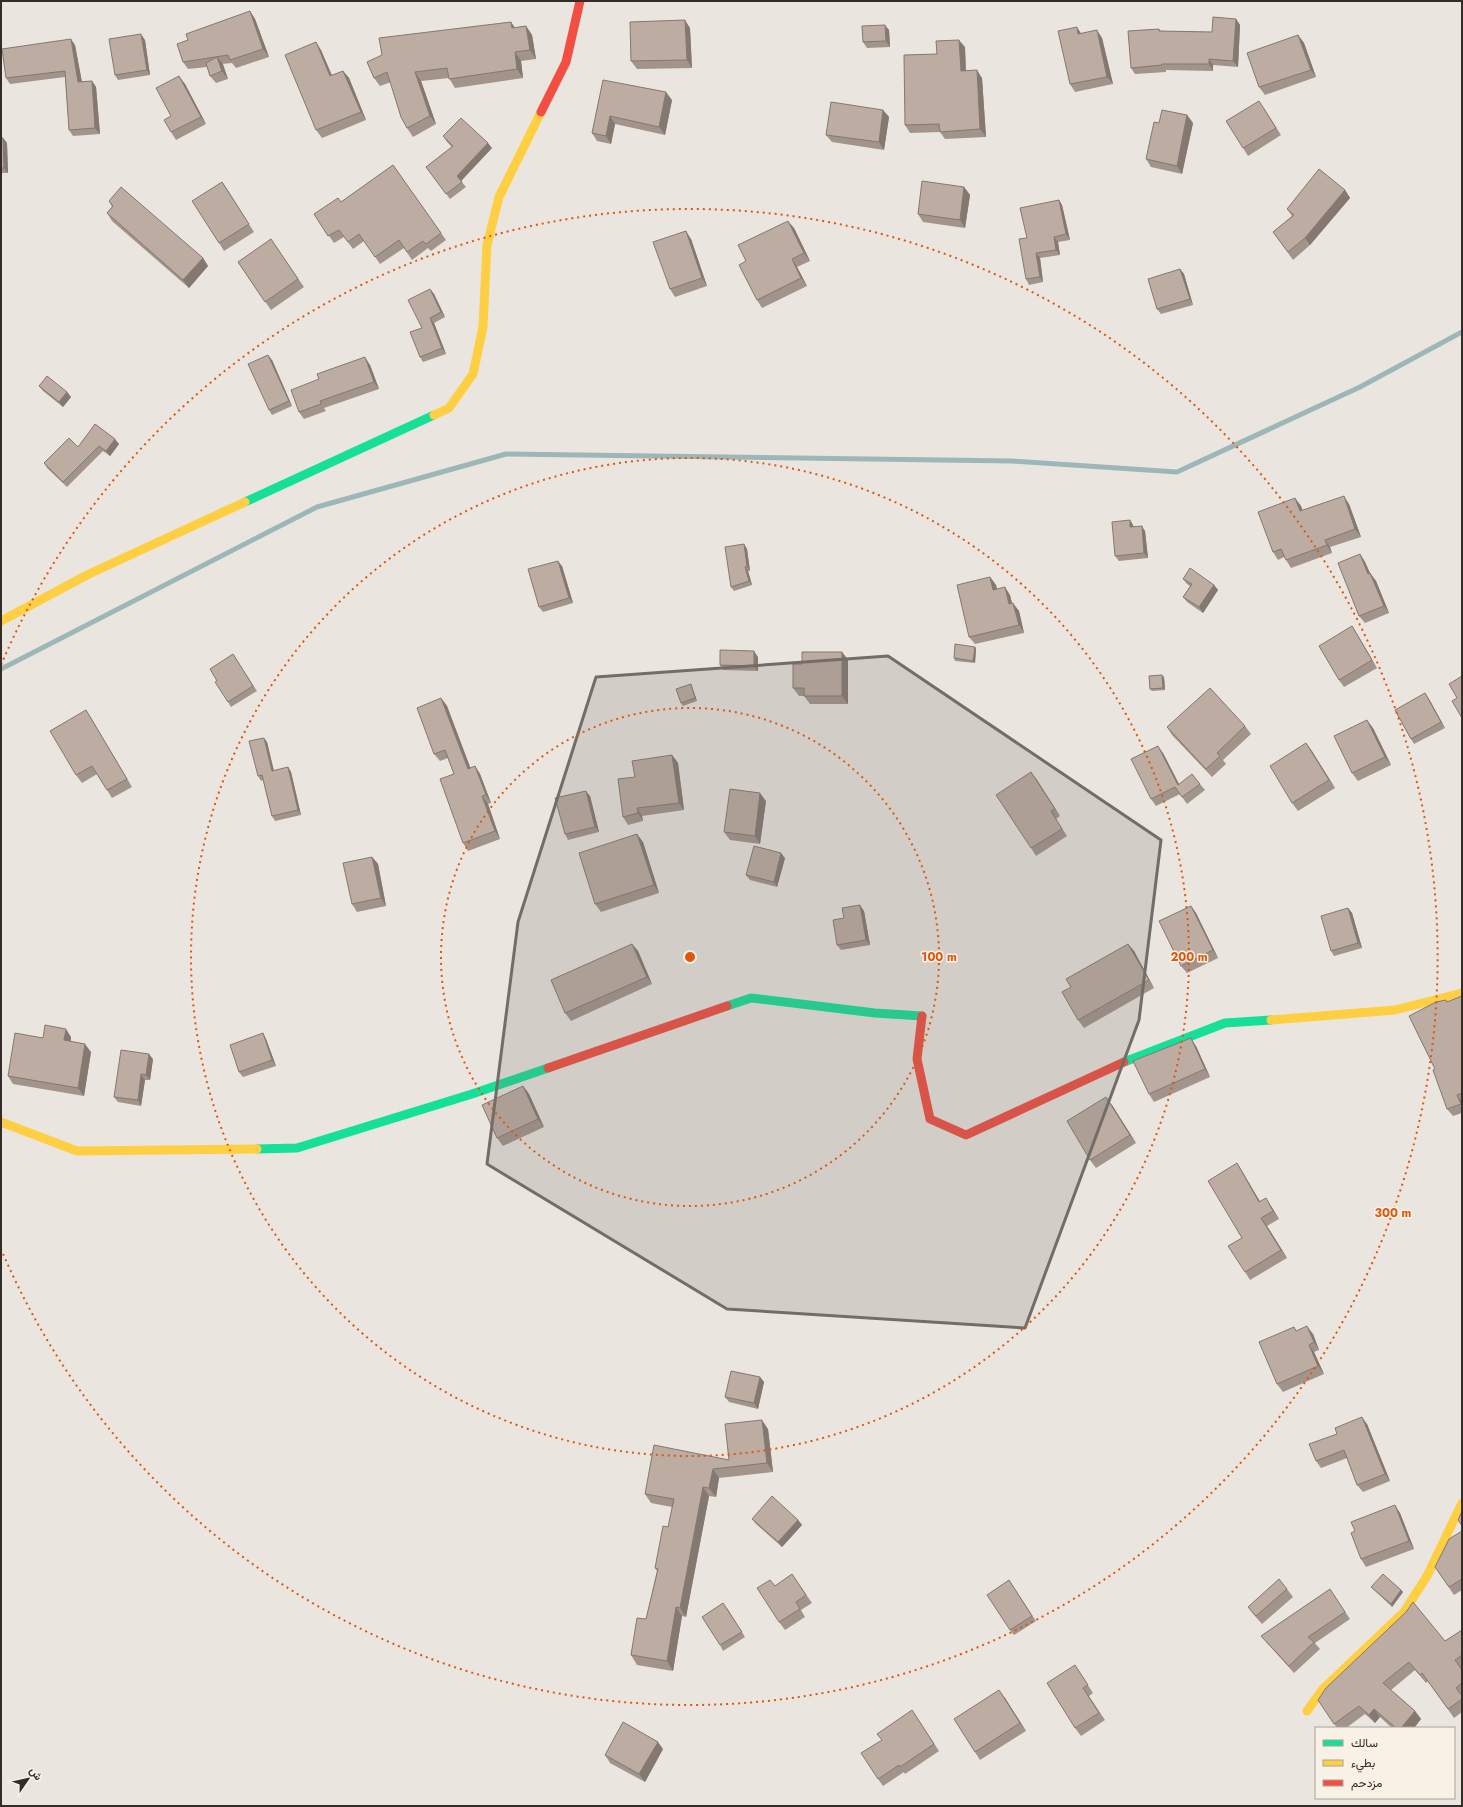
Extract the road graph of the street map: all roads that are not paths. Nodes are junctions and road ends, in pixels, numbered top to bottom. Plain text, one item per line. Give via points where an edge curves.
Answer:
1 (580, 1) edge
2 (1, 621) edge
3 (1462, 993) edge
4 (1, 1122) edge
5 (1462, 1503) edge
6 (1307, 1711) dead end

1 - 2 street via 566,62 499,197 488,245 483,327 473,374 449,408 89,574
3 - 4 street via 1394,1010 1225,1023 1123,1062 966,1135 930,1119 917,1059 922,1016 751,998 472,1094 297,1148 77,1152
5 - 6 street via 1427,1576 1404,1612 1323,1689

